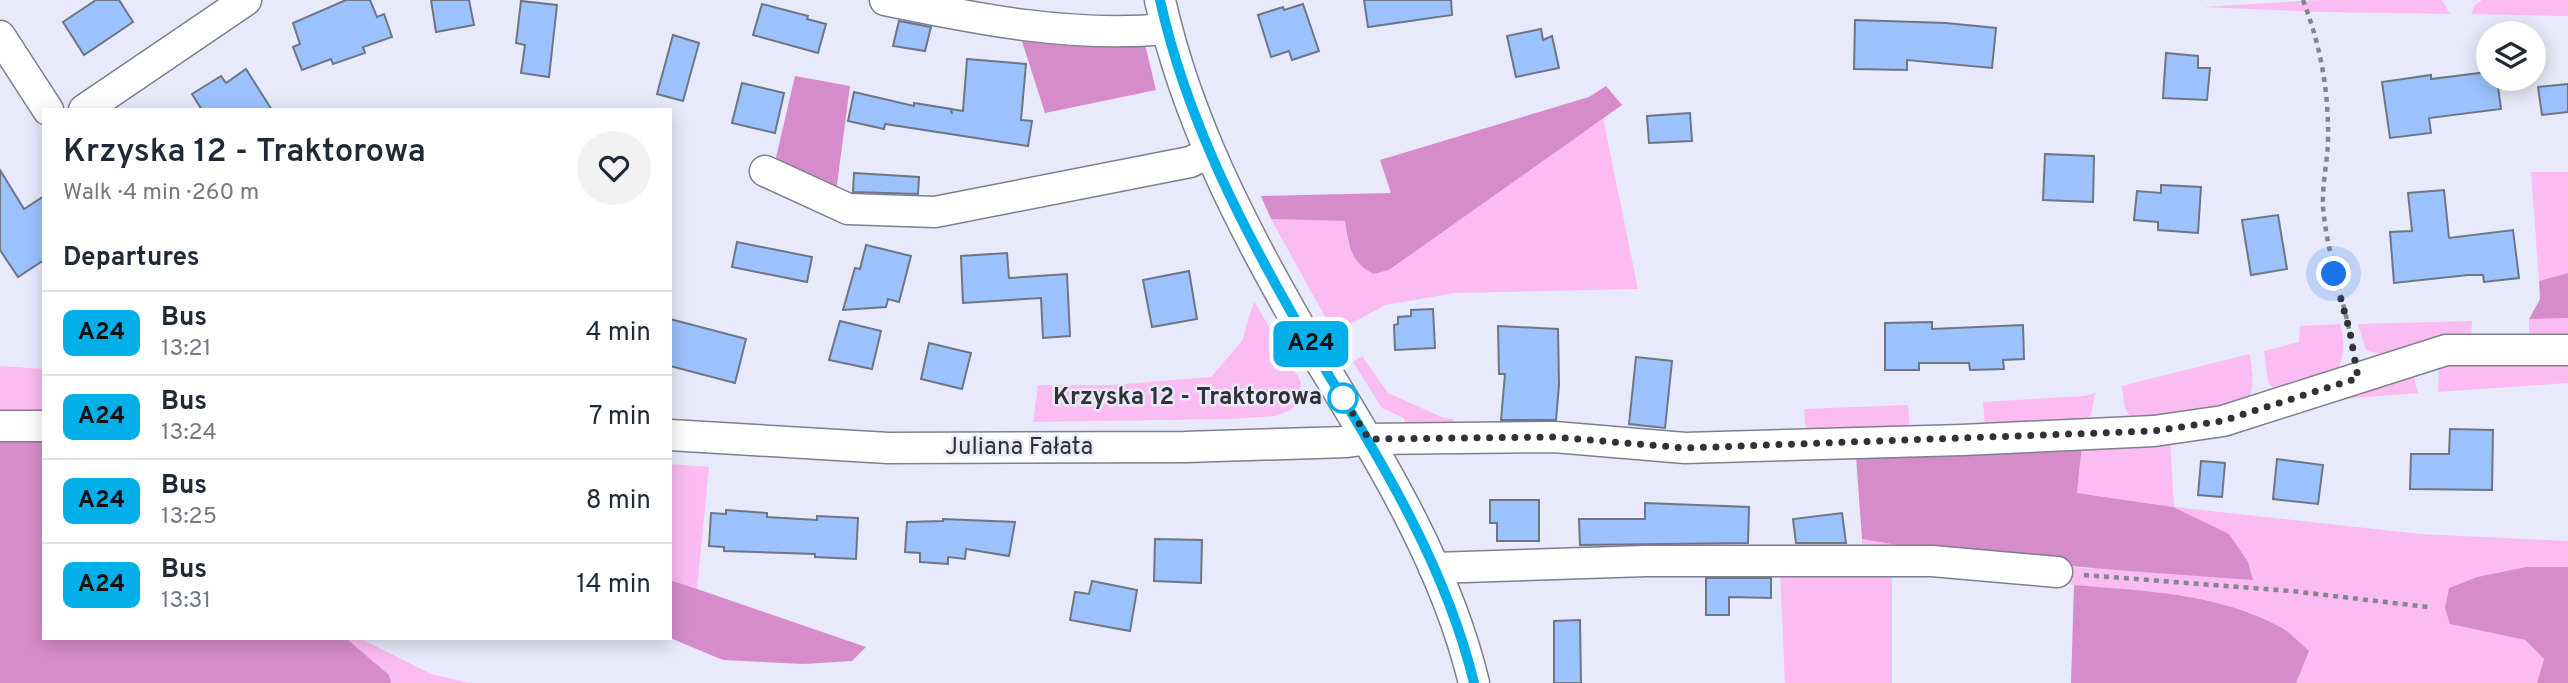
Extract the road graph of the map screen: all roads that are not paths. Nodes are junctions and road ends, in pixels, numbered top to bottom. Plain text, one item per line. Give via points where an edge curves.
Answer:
1 (246, 0) edge
2 (885, 0) edge
3 (1163, 14) edge
4 (0, 36) edge
5 (47, 108) edge
6 (87, 108) edge
7 (1209, 153) junction
8 (765, 172) dead end
9 (2568, 350) edge
10 (0, 426) edge
11 (42, 426) edge
12 (672, 435) edge
13 (1369, 439) junction
14 (1434, 568) junction
15 (2057, 572) road end
16 (1474, 683) edge

1 - 6 street
2 - 3 street via 997,23 1123,32
3 - 7 street
4 - 5 street
7 - 8 street via 1190,162 935,212 848,209
7 - 13 street via 1260,256
9 - 13 street, Juliana Fałata via 2446,350 2222,421 2154,431 1685,448 1554,437
10 - 11 street
12 - 13 street, Juliana Fałata via 888,448 1185,447
13 - 14 street
14 - 15 street via 1646,561 1932,561
14 - 16 street

